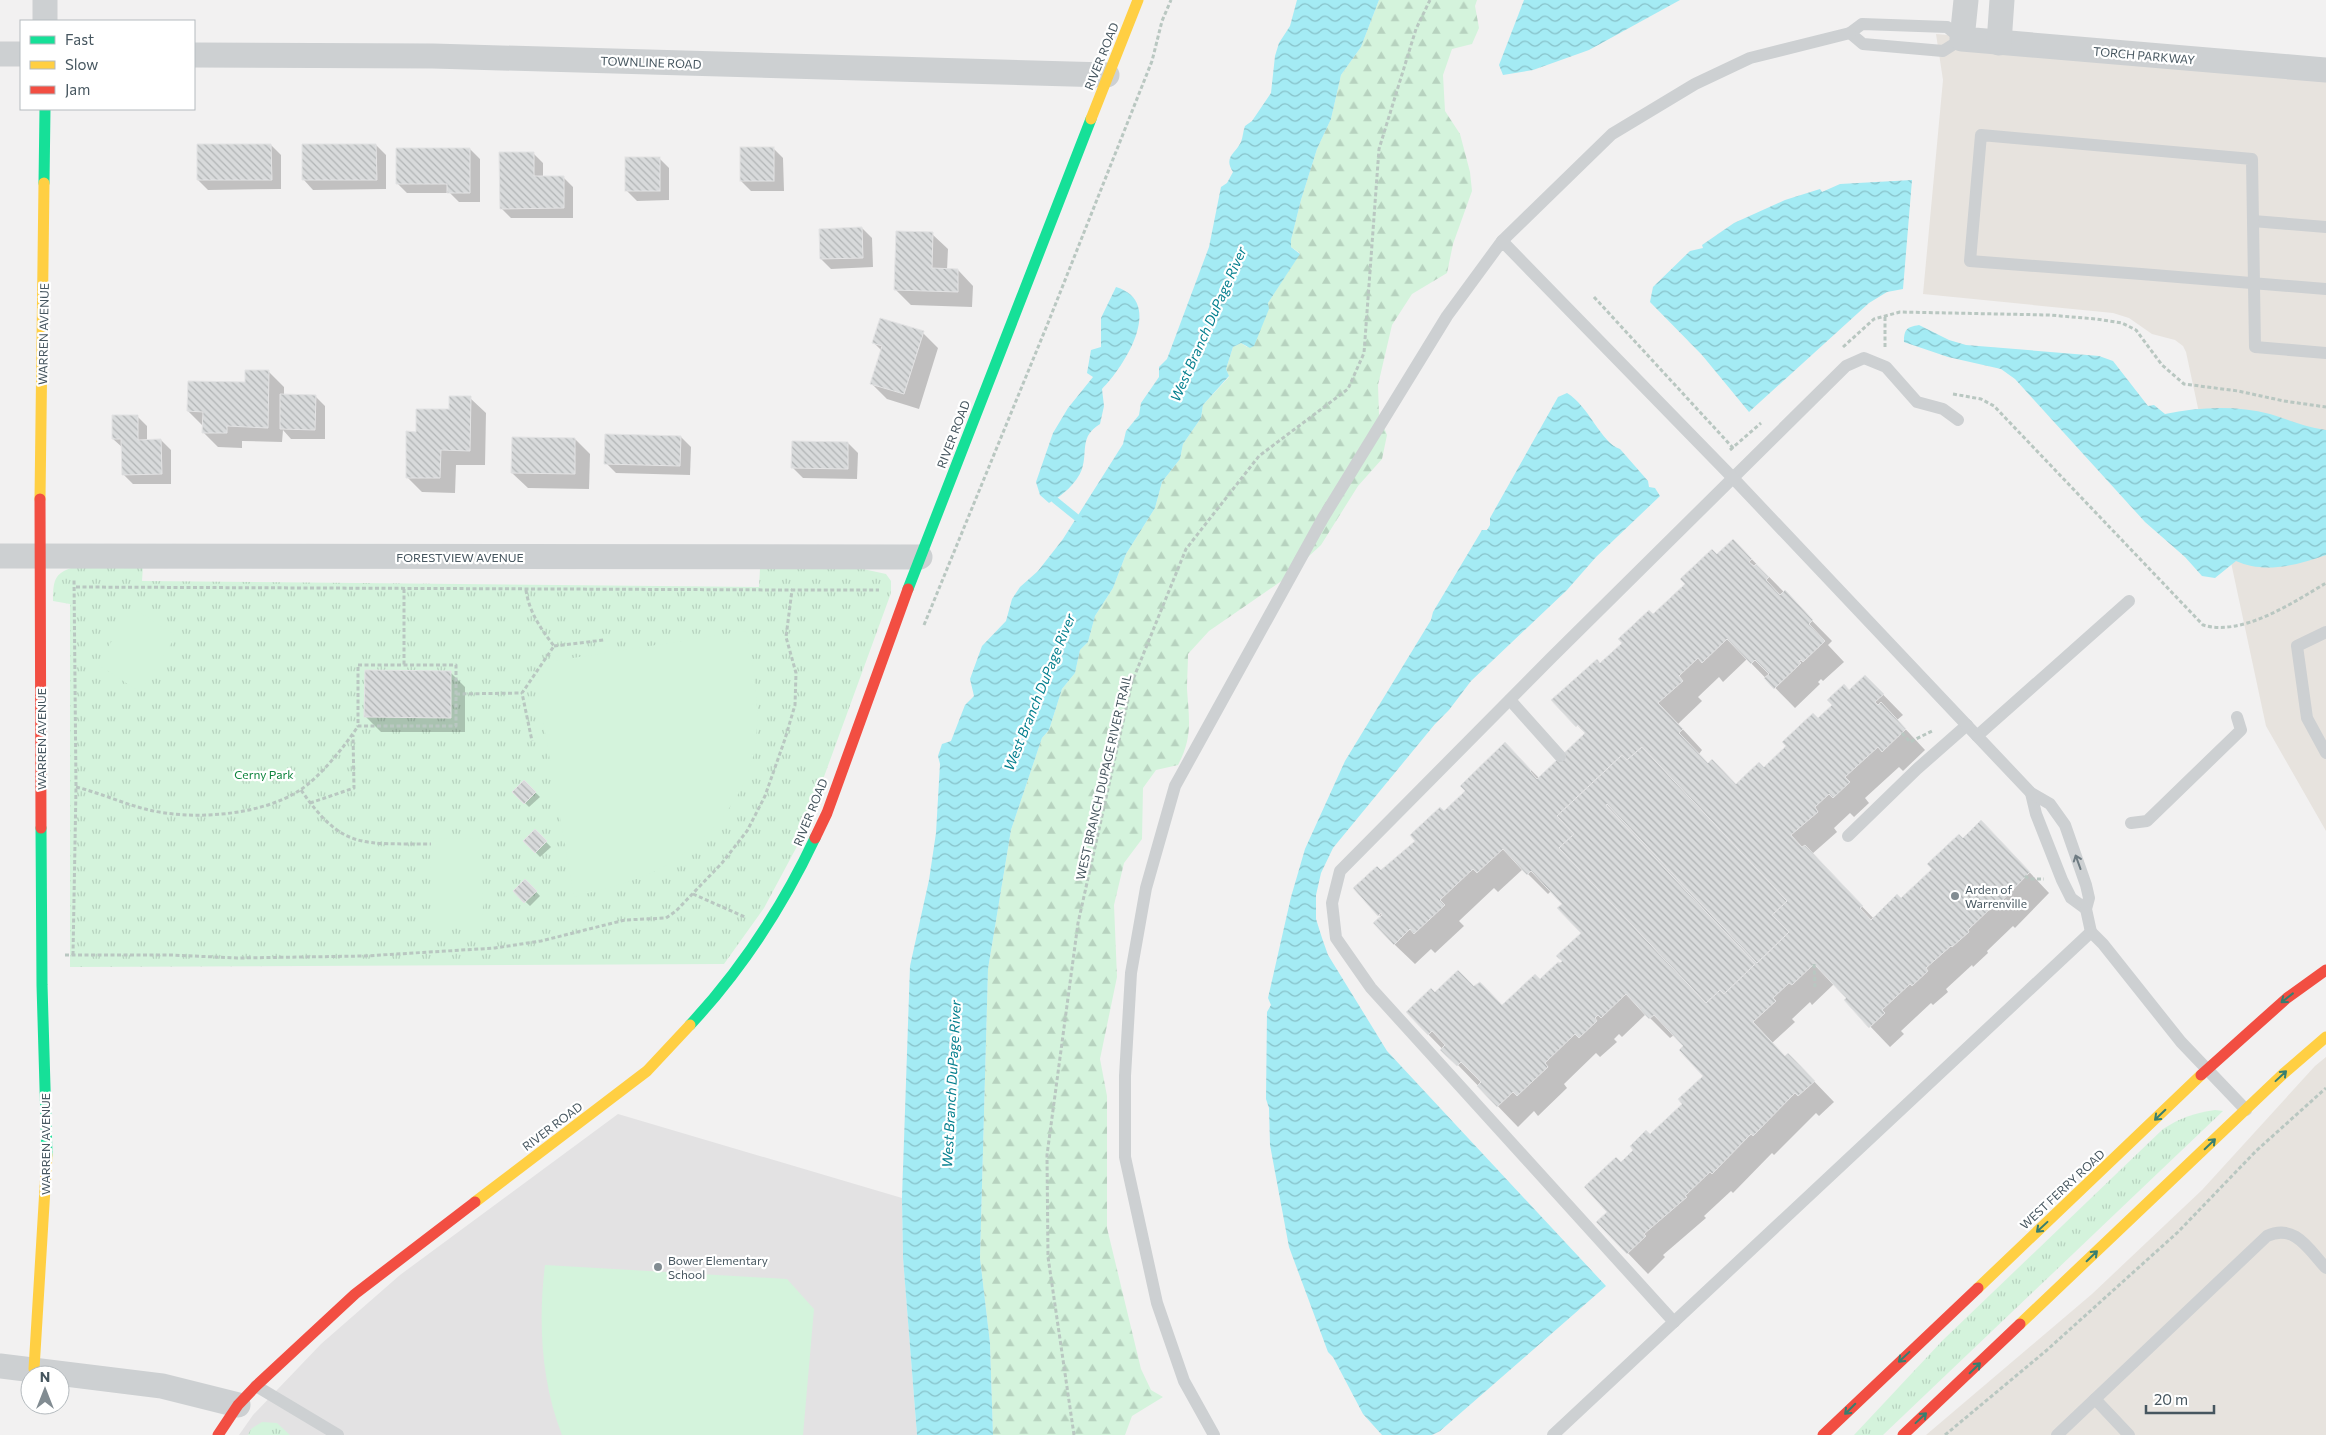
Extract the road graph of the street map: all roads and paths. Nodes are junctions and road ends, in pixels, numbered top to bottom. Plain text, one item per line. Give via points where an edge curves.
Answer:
1 (45, 0) edge
2 (1138, 0) edge
3 (1171, 0) edge
4 (1430, 0) edge
5 (1966, 0) edge
6 (2002, 0) edge
7 (45, 20) edge
8 (1850, 33) junction
9 (1962, 39) junction
10 (1999, 43) junction
11 (0, 54) edge
12 (20, 54) edge
13 (195, 55) edge
14 (2326, 70) edge
15 (1107, 75) junction
16 (45, 110) edge
17 (2253, 221) junction
18 (2326, 226) edge
19 (1502, 241) junction
20 (2254, 283) junction
21 (2326, 289) edge
22 (1594, 297) dead end
23 (1885, 316) junction
24 (1885, 349) dead end
25 (1839, 350) dead end
26 (2326, 352) edge
27 (1948, 394) dead end
28 (2326, 407) edge
29 (1958, 420) dead end
30 (1739, 453) dead end
31 (1733, 478) junction
32 (0, 556) edge
33 (39, 557) junction
34 (71, 557) junction
35 (920, 557) junction
36 (2326, 583) edge
37 (76, 587) junction
38 (404, 589) junction
39 (526, 590) junction
40 (792, 590) junction
41 (878, 590) dead end
42 (2129, 601) dead end
43 (2326, 632) edge
44 (920, 634) dead end
45 (604, 640) dead end
46 (554, 646) junction
47 (404, 665) junction
48 (522, 692) junction
49 (456, 694) junction
50 (1510, 700) junction
51 (2237, 717) dead end
52 (1967, 725) junction
53 (358, 726) junction
54 (1935, 729) dead end
55 (1902, 733) dead end
56 (353, 734) junction
57 (1977, 736) junction
58 (532, 741) dead end
59 (2326, 753) edge
60 (1560, 756) dead end
61 (76, 787) junction
62 (301, 790) junction
63 (2031, 793) junction
64 (310, 803) junction
65 (2131, 823) dead end
66 (1848, 836) dead end
67 (431, 844) dead end
68 (2025, 876) dead end
69 (2045, 879) dead end
70 (693, 894) junction
71 (2086, 909) junction
72 (768, 927) junction
73 (2091, 932) junction
74 (42, 954) junction
75 (73, 954) junction
76 (1814, 964) dead end
77 (2326, 970) edge
78 (1815, 987) dead end
79 (2326, 1037) edge
80 (2208, 1069) junction
81 (2326, 1088) edge
82 (2246, 1110) junction
83 (2326, 1268) edge
84 (1674, 1322) junction
85 (34, 1365) edge
86 (0, 1366) edge
87 (20, 1368) edge
88 (70, 1374) edge
89 (256, 1386) junction
90 (2095, 1399) junction
91 (238, 1405) junction
92 (218, 1435) edge
93 (338, 1435) edge
94 (1074, 1435) edge
95 (1214, 1435) edge
96 (1553, 1435) edge
97 (1823, 1435) edge
98 (1903, 1435) edge
99 (1945, 1435) edge
100 (2057, 1435) edge
101 (2129, 1435) edge

1 - 7 street
2 - 15 street, RIVER ROAD
3 - 44 path via 1152,61
4 - 94 path, WEST BRANCH DUPAGE RIVER TRAIL via 1416,29 1379,149 1364,353 1348,389 1259,456 1186,549 1132,682 1078,923 1047,1155 1048,1258
5 - 9 street
6 - 10 street
8 - 9 lane via 1862,24 1947,27
8 - 9 lane via 1863,44 1943,51
8 - 19 lane via 1750,58 1695,84 1612,134
9 - 10 street, TORCH PARKWAY
10 - 14 street, TORCH PARKWAY
11 - 12 street
13 - 15 street, TOWNLINE ROAD via 433,56
15 - 35 street, RIVER ROAD
16 - 33 street, WARREN AVENUE
17 - 18 lane
17 - 20 lane
17 - 20 lane via 2252,160 1981,136 1970,261
19 - 31 lane
19 - 95 lane via 1447,316 1323,518 1175,786 1146,888 1131,973 1124,1156 1157,1303 1184,1381
20 - 21 lane
20 - 26 lane via 2255,347
22 - 30 path
23 - 24 path
23 - 25 path via 1874,319
23 - 28 path via 1916,311 2049,315 2122,323 2136,330 2162,365 2184,384
27 - 36 path via 1981,399 1994,406 2203,625 2231,626 2274,613
29 - 31 lane via 1944,409 1917,402 1886,367 1864,358 1846,366
31 - 50 lane
31 - 52 lane
32 - 33 street, FORESTVIEW AVENUE
33 - 34 street, FORESTVIEW AVENUE
33 - 74 street, WARREN AVENUE
34 - 35 street, FORESTVIEW AVENUE
34 - 37 path
35 - 72 street, RIVER ROAD via 827,813
37 - 38 path
37 - 61 path
38 - 39 path
38 - 47 path
39 - 40 path
39 - 46 path via 531,610
40 - 41 path
40 - 70 path via 786,637 796,673 796,688 785,740 764,796 746,831
42 - 57 lane
43 - 59 lane via 2297,646 2307,718
45 - 46 path
46 - 48 path
47 - 49 path via 456,665
47 - 53 path via 358,665
48 - 49 path
48 - 58 path
49 - 53 path via 456,726
50 - 60 lane
50 - 84 lane via 1340,871 1332,903 1336,938 1371,988
51 - 65 lane via 2241,730 2147,821
52 - 57 lane
52 - 66 lane
53 - 56 path
54 - 55 path via 1910,742
56 - 62 path
56 - 64 path via 354,788
57 - 63 lane
61 - 62 path via 145,809 186,814 243,811 265,806
61 - 75 path
62 - 64 path
63 - 71 lane via 2062,880 2071,898
71 -> 63 lane via 2089,898 2086,885 2065,825 2050,804
64 - 67 path via 335,830 350,839 374,843
68 - 69 path via 2029,880
70 - 72 path
70 - 75 path via 666,918 625,920 551,939 496,948 355,957
71 - 73 lane
72 - 89 street, RIVER ROAD via 718,995 646,1071 355,1294
73 - 80 lane via 2181,1042
73 - 84 lane
74 - 75 path
74 - 85 street, WARREN AVENUE via 47,1167
76 - 78 path
77 -> 80 street, WEST FERRY ROAD via 2287,998
82 -> 79 street
80 - 82 lane
80 -> 97 street, WEST FERRY ROAD
81 - 99 path via 2256,1151 2178,1232 2047,1350
98 -> 82 street
83 - 90 lane via 2290,1233 2267,1236
84 - 96 lane
86 - 87 street
88 - 91 street via 162,1386
89 - 91 street, RIVER ROAD
89 - 93 lane
90 - 100 lane
90 - 101 lane
91 - 92 street, RIVER ROAD

